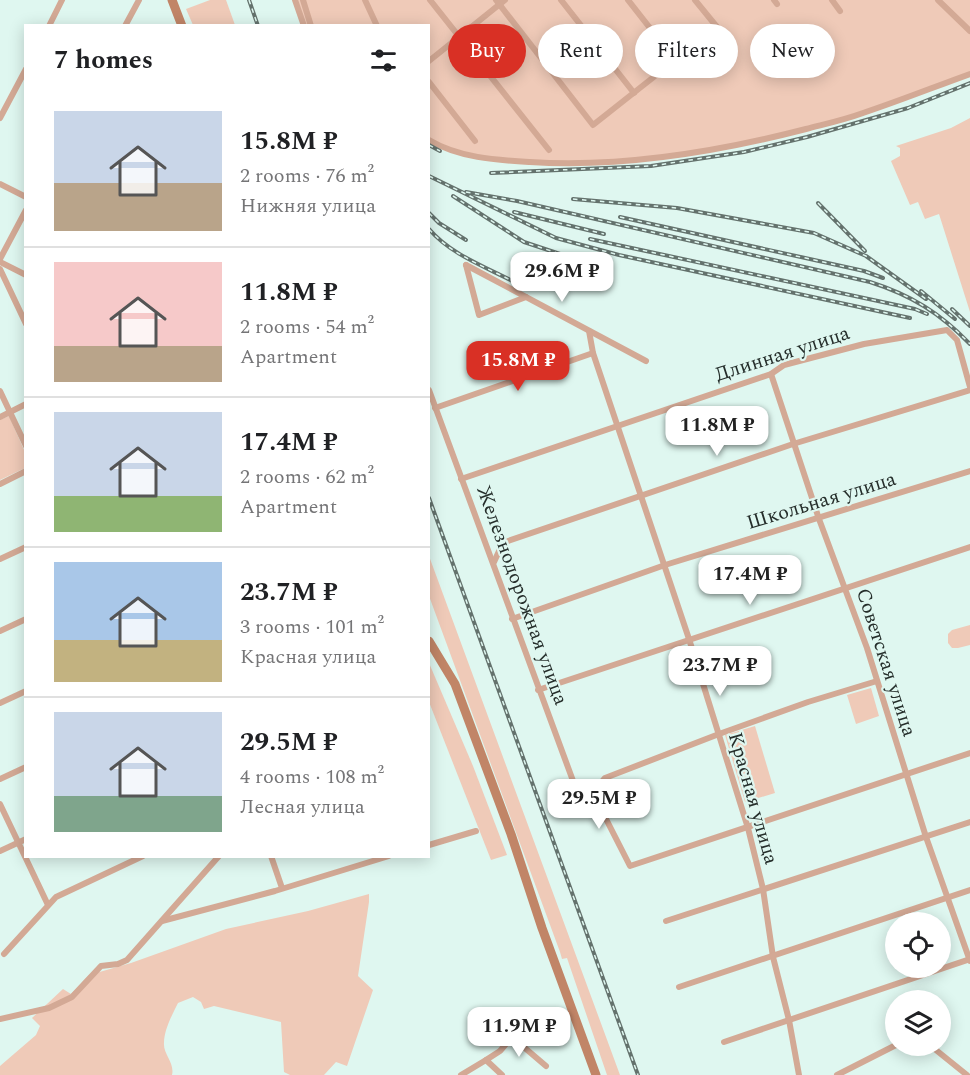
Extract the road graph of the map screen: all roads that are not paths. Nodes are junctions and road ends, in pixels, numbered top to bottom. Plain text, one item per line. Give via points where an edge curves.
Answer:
1 (62, 0) edge
2 (139, 0) edge
3 (172, 0) edge
4 (295, 0) edge
5 (303, 0) edge
6 (365, 0) edge
7 (430, 0) edge
8 (561, 0) edge
9 (628, 0) edge
10 (695, 0) edge
11 (832, 0) edge
12 (938, 0) edge
13 (500, 1) edge
14 (840, 11) dead end
15 (50, 24) edge
16 (126, 24) edge
17 (181, 24) edge
18 (303, 24) edge
19 (310, 24) edge
20 (376, 24) edge
21 (449, 24) edge
22 (474, 24) edge
23 (647, 24) edge
24 (715, 24) edge
25 (970, 31) edge
26 (448, 46) edge
27 (430, 60) edge
28 (24, 73) edge
29 (970, 74) edge
30 (492, 78) edge
31 (653, 78) edge
32 (430, 83) edge
33 (634, 93) junction
34 (0, 118) edge
35 (430, 140) edge
36 (476, 141) dead end
37 (549, 150) dead end
38 (0, 184) edge
39 (24, 196) edge
40 (24, 214) edge
41 (0, 260) edge
42 (0, 268) edge
43 (24, 274) edge
44 (526, 297) junction
45 (24, 320) edge
46 (589, 331) junction
47 (593, 353) junction
48 (646, 361) dead end
49 (771, 374) junction
50 (970, 388) edge
51 (0, 391) edge
52 (430, 393) edge
53 (24, 405) edge
54 (435, 408) junction
55 (11, 412) junction
56 (0, 417) edge
57 (617, 425) junction
58 (24, 441) edge
59 (794, 444) junction
60 (970, 471) edge
61 (24, 472) edge
62 (461, 479) junction
63 (0, 484) edge
64 (642, 495) junction
65 (819, 519) junction
66 (970, 547) edge
67 (24, 548) edge
68 (0, 560) edge
69 (494, 562) junction
70 (665, 565) junction
71 (846, 588) junction
72 (512, 619) junction
73 (24, 620) edge
74 (0, 631) edge
75 (689, 639) junction
76 (430, 643) edge
77 (877, 681) junction
78 (538, 690) junction
79 (24, 692) edge
80 (0, 703) edge
81 (719, 734) junction
82 (970, 753) edge
83 (24, 768) edge
84 (907, 775) junction
85 (0, 779) edge
86 (600, 784) junction
87 (0, 804) edge
88 (970, 822) edge
89 (748, 828) junction
90 (476, 831) dead end
91 (926, 837) junction
92 (24, 840) edge
93 (17, 842) junction
94 (430, 845) edge
95 (0, 851) edge
96 (24, 856) edge
97 (25, 858) edge
98 (139, 858) edge
99 (218, 858) edge
100 (272, 858) edge
101 (382, 858) edge
102 (282, 888) junction
103 (762, 890) junction
104 (970, 890) edge
105 (947, 897) junction
106 (48, 905) junction
107 (161, 921) junction
108 (666, 921) dead end
109 (4, 954) dead end
110 (773, 957) junction
111 (970, 960) edge
112 (679, 987) dead end
113 (0, 1019) edge
114 (789, 1020) junction
115 (724, 1042) dead end
116 (885, 1051) edge
117 (943, 1056) edge
118 (486, 1060) junction
119 (546, 1066) dead end
120 (461, 1075) edge
121 (502, 1075) edge
122 (596, 1075) edge
123 (800, 1075) edge
124 (837, 1075) edge
125 (967, 1075) edge

1 - 15 street
2 - 16 street
3 - 17 main road
4 - 18 street
5 - 19 street
6 - 20 street
7 - 21 street
8 - 33 street
9 - 23 street
10 - 24 street
11 - 14 street
12 - 25 street
13 - 22 street
13 - 33 street via 593,124
26 - 27 street
28 - 34 street
29 - 35 street via 861,114 768,139 675,156 557,164 507,161 468,155
30 - 37 street
31 - 33 street
32 - 36 street
38 - 39 street
40 - 41 street
41 - 43 street
42 - 45 street
44 - 44 street via 478,315 466,266 496,281
44 - 46 street
46 - 47 street, Красная улица
46 - 48 street
47 - 54 street
47 - 57 street, Красная улица
49 - 50 street, Длинная улица via 784,365 864,344 947,330 957,340
49 - 57 street, Длинная улица via 702,392
49 - 59 street, Советская улица
50 - 59 street
51 - 55 street
52 - 54 street, Железнодорожная улица
53 - 55 street
54 - 62 street, Железнодорожная улица
55 - 56 street
55 - 58 street
57 - 62 street, Длинная улица
57 - 64 street, Красная улица
59 - 64 street
59 - 65 street, Советская улица
60 - 65 street, Школьная улица
61 - 63 street
62 - 69 street, Железнодорожная улица
64 - 69 street via 508,541
64 - 70 street, Красная улица
65 - 70 street, Школьная улица
65 - 71 street, Советская улица
66 - 71 street
67 - 68 street
69 - 72 street, Железнодорожная улица
70 - 72 street, Школьная улица
70 - 75 street, Красная улица
71 - 75 street
71 - 77 street, Советская улица
72 - 78 street, Железнодорожная улица
73 - 74 street
75 - 78 street
75 - 81 street, Красная улица
76 - 122 main road via 455,684
77 - 81 street
77 - 84 street, Советская улица
78 - 86 street, Железнодорожная улица via 576,789
79 - 80 street
81 - 86 street via 605,778
81 - 89 street, Красная улица
82 - 84 street
83 - 85 street
84 - 89 street
84 - 91 street, Советская улица
86 - 89 street via 603,813 630,866
87 - 93 street
88 - 91 street
89 - 103 street, Красная улица
90 - 94 street
91 - 103 street
91 - 105 street, Советская улица
92 - 93 street
93 - 95 street
93 - 96 street
97 - 106 street
98 - 106 street via 66,892
99 - 107 street
100 - 102 street
101 - 102 street
102 - 107 street
103 - 108 street
103 - 110 street, Красная улица
104 - 105 street
105 - 110 street
105 - 111 street, Советская улица
106 - 109 street
107 - 113 street via 127,960 101,966 72,997 49,1008
110 - 112 street
110 - 114 street, Красная улица
111 - 114 street
114 - 115 street
114 - 123 street, Красная улица
116 - 124 street
117 - 125 street
118 - 119 street via 512,1037
118 - 120 street
118 - 121 street

